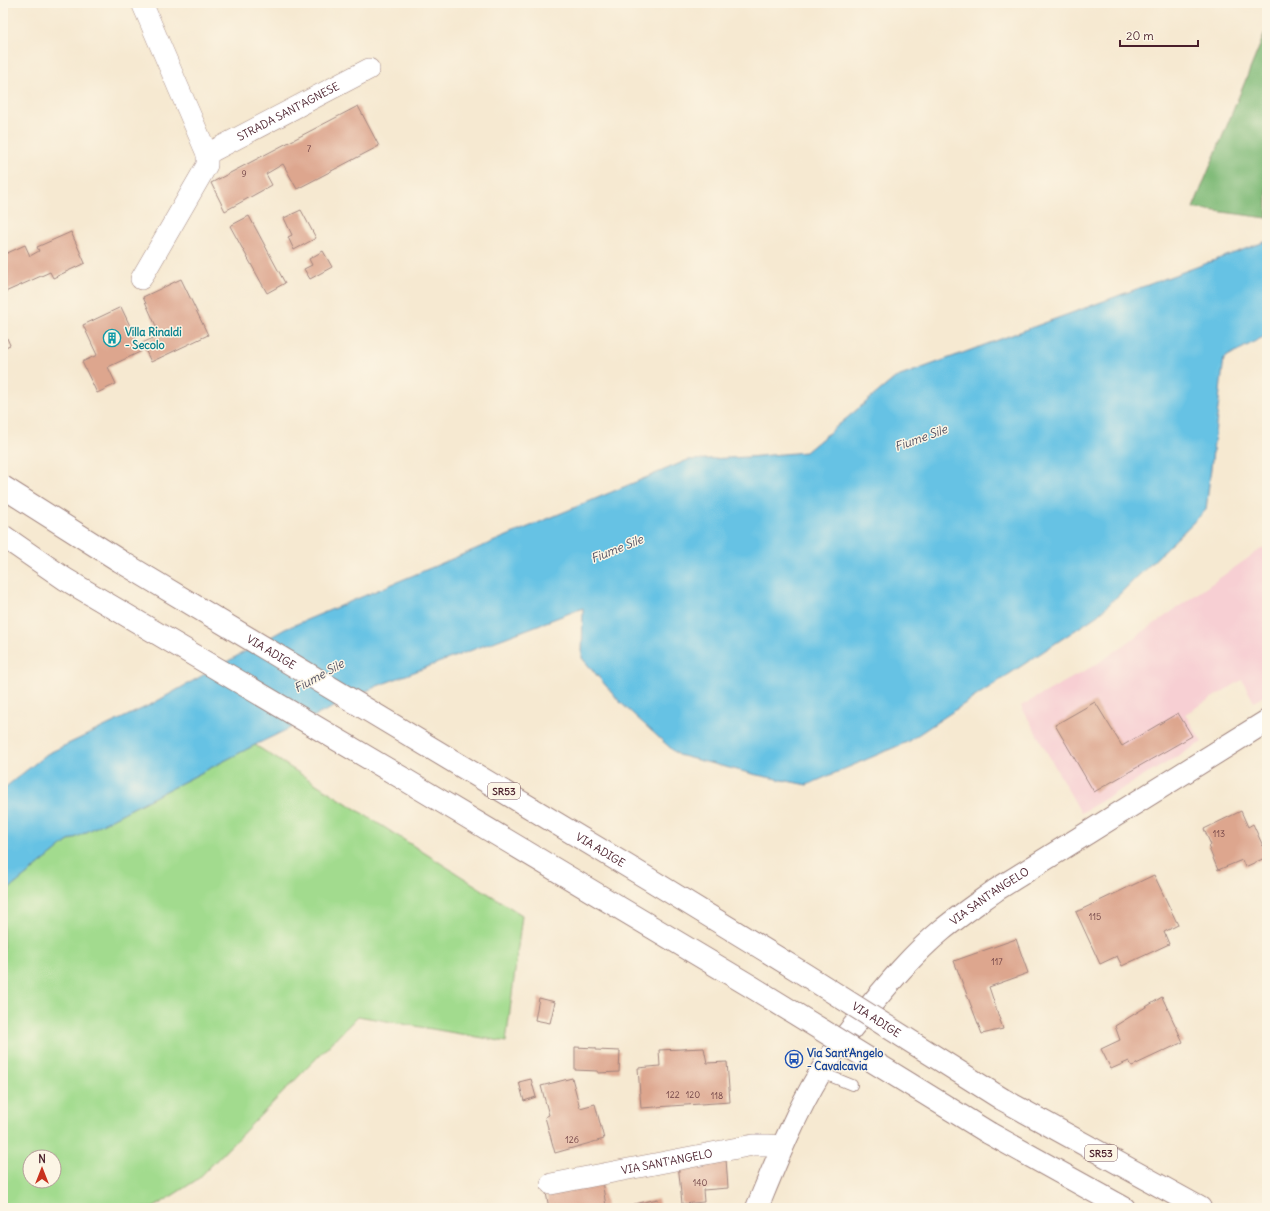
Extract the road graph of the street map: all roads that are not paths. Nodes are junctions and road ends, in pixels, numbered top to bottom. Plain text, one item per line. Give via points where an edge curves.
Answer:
1 (142, 3) edge
2 (370, 69) dead end
3 (207, 154) junction
4 (141, 280) dead end
5 (3, 487) edge
6 (3, 536) edge
7 (1267, 721) edge
8 (820, 1072) junction
9 (852, 1085) dead end
10 (783, 1146) junction
11 (551, 1184) dead end
12 (757, 1208) edge
13 (1124, 1208) edge
14 (1200, 1208) edge

1 - 3 street
2 - 3 street, STRADA SANT'AGNESE
3 - 4 street via 207,165
5 - 14 main road, VIA ADIGE / SR53, bridge via 120,562 656,883 1002,1098
6 - 13 main road, bridge via 65,579 398,775 990,1133
7 - 8 main road, VIA SANT'ANGELO via 970,908 941,931 890,982 847,1034
8 - 9 lane
8 - 10 main road, VIA SANT'ANGELO
10 - 11 street, VIA SANT'ANGELO via 753,1145
10 - 12 main road, VIA SANT'ANGELO

